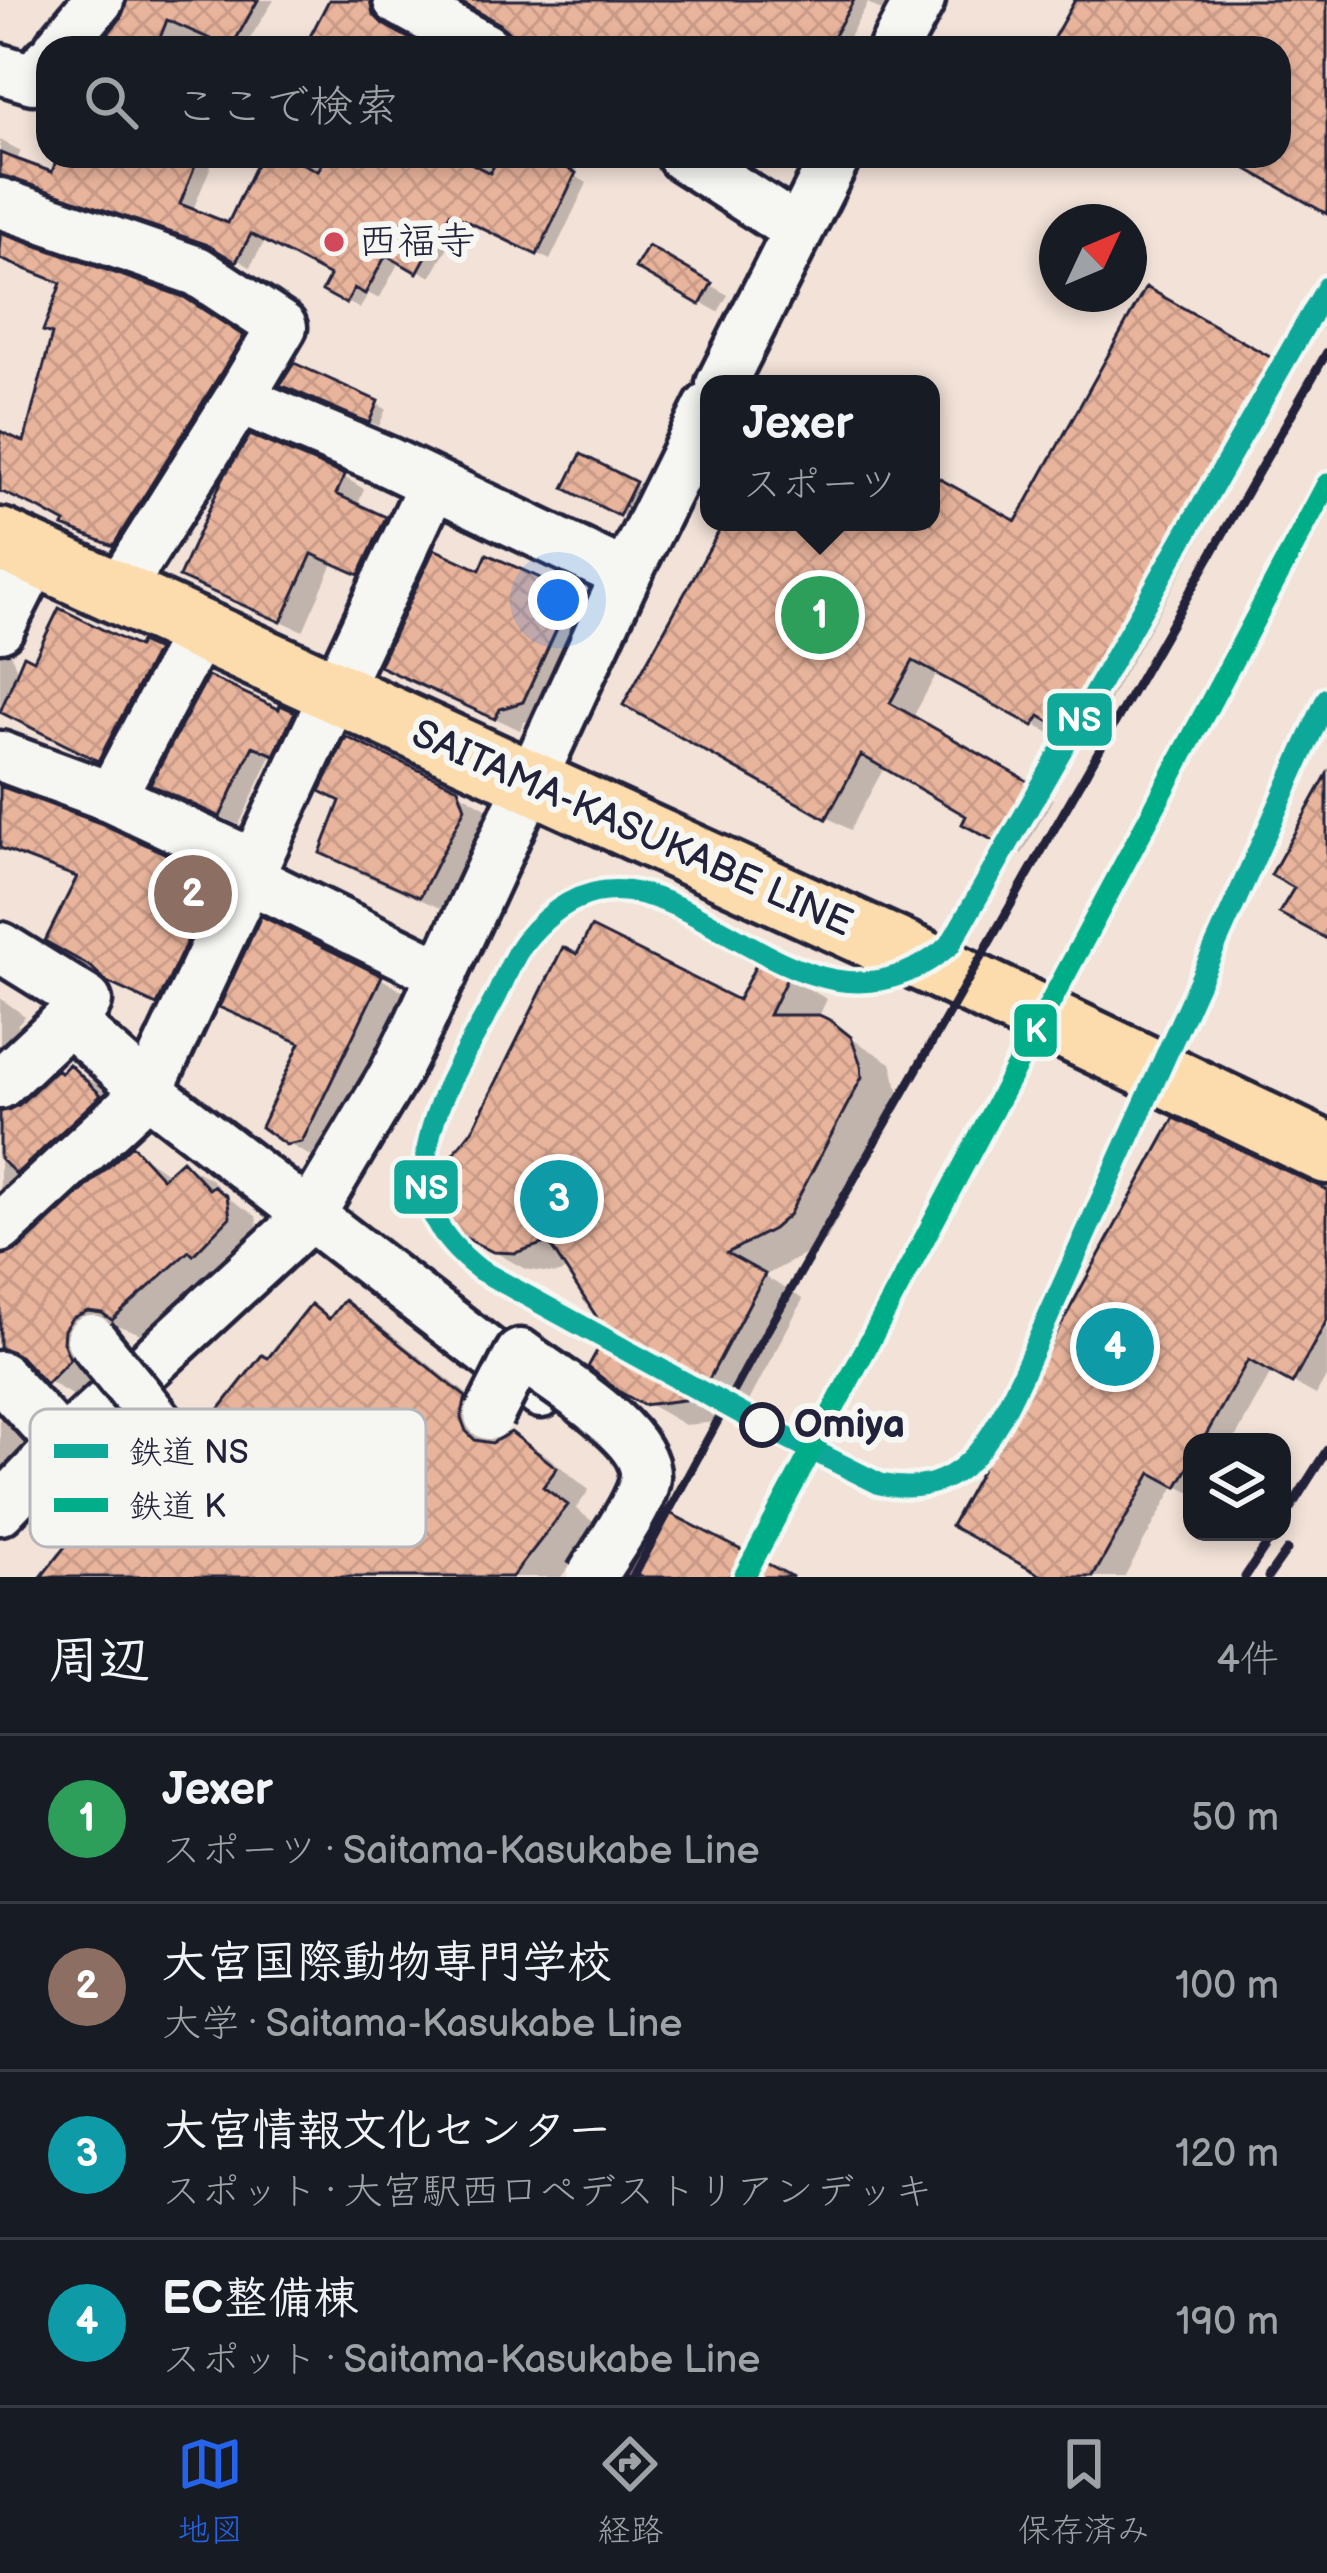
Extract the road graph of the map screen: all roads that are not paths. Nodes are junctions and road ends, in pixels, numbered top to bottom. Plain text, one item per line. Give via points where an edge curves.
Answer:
1 (98, 0) edge
2 (398, 0) edge
3 (920, 0) edge
4 (68, 36) edge
5 (463, 36) edge
6 (900, 36) edge
7 (0, 69) edge
8 (36, 75) edge
9 (701, 168) edge
10 (830, 168) edge
11 (0, 203) edge
12 (797, 230) junction
13 (725, 375) edge
14 (239, 399) junction
15 (700, 425) edge
16 (433, 484) junction
17 (18, 547) edge
18 (626, 575) junction
19 (117, 593) junction
20 (0, 627) edge
21 (199, 631) junction
22 (336, 695) junction
23 (0, 755) edge
24 (532, 783) junction
25 (111, 797) junction
26 (254, 872) junction
27 (0, 947) edge
28 (443, 974) junction
29 (68, 1020) junction
30 (0, 1084) edge
31 (148, 1091) junction
32 (1327, 1153) edge
33 (309, 1217) junction
34 (0, 1228) edge
35 (92, 1339) dead end
36 (0, 1376) edge
37 (31, 1409) edge
38 (101, 1409) edge
39 (148, 1409) edge
40 (489, 1415) dead end
41 (30, 1479) edge
42 (0, 1510) edge
43 (567, 1577) edge
44 (591, 1577) edge

1 - 4 street
2 - 5 street
3 - 6 street
7 - 8 street
9 - 12 street
10 - 12 street
11 - 14 street via 197,272 281,327
12 - 13 street
14 - 16 street
14 - 19 street
15 - 18 street
16 - 18 street
16 - 22 street
17 - 19 main road, SAITAMA-KASUKABE LINE
17 - 20 street
18 - 24 street
19 - 21 main road, SAITAMA-KASUKABE LINE
21 - 22 main road, SAITAMA-KASUKABE LINE
21 - 25 street
22 - 24 main road, SAITAMA-KASUKABE LINE
22 - 26 street
23 - 25 street
24 - 28 street
24 - 32 main road, SAITAMA-KASUKABE LINE
25 - 26 street
26 - 28 street
26 - 31 street
27 - 29 street via 87,1001
28 - 33 street
29 - 30 street
29 - 31 street
31 - 33 street
31 - 34 street
33 - 38 street
33 - 43 street via 620,1458 626,1485
35 - 39 street, bridge
36 - 37 street
40 - 44 street, bridge via 514,1350 607,1419 640,1456 639,1495
41 - 42 street

